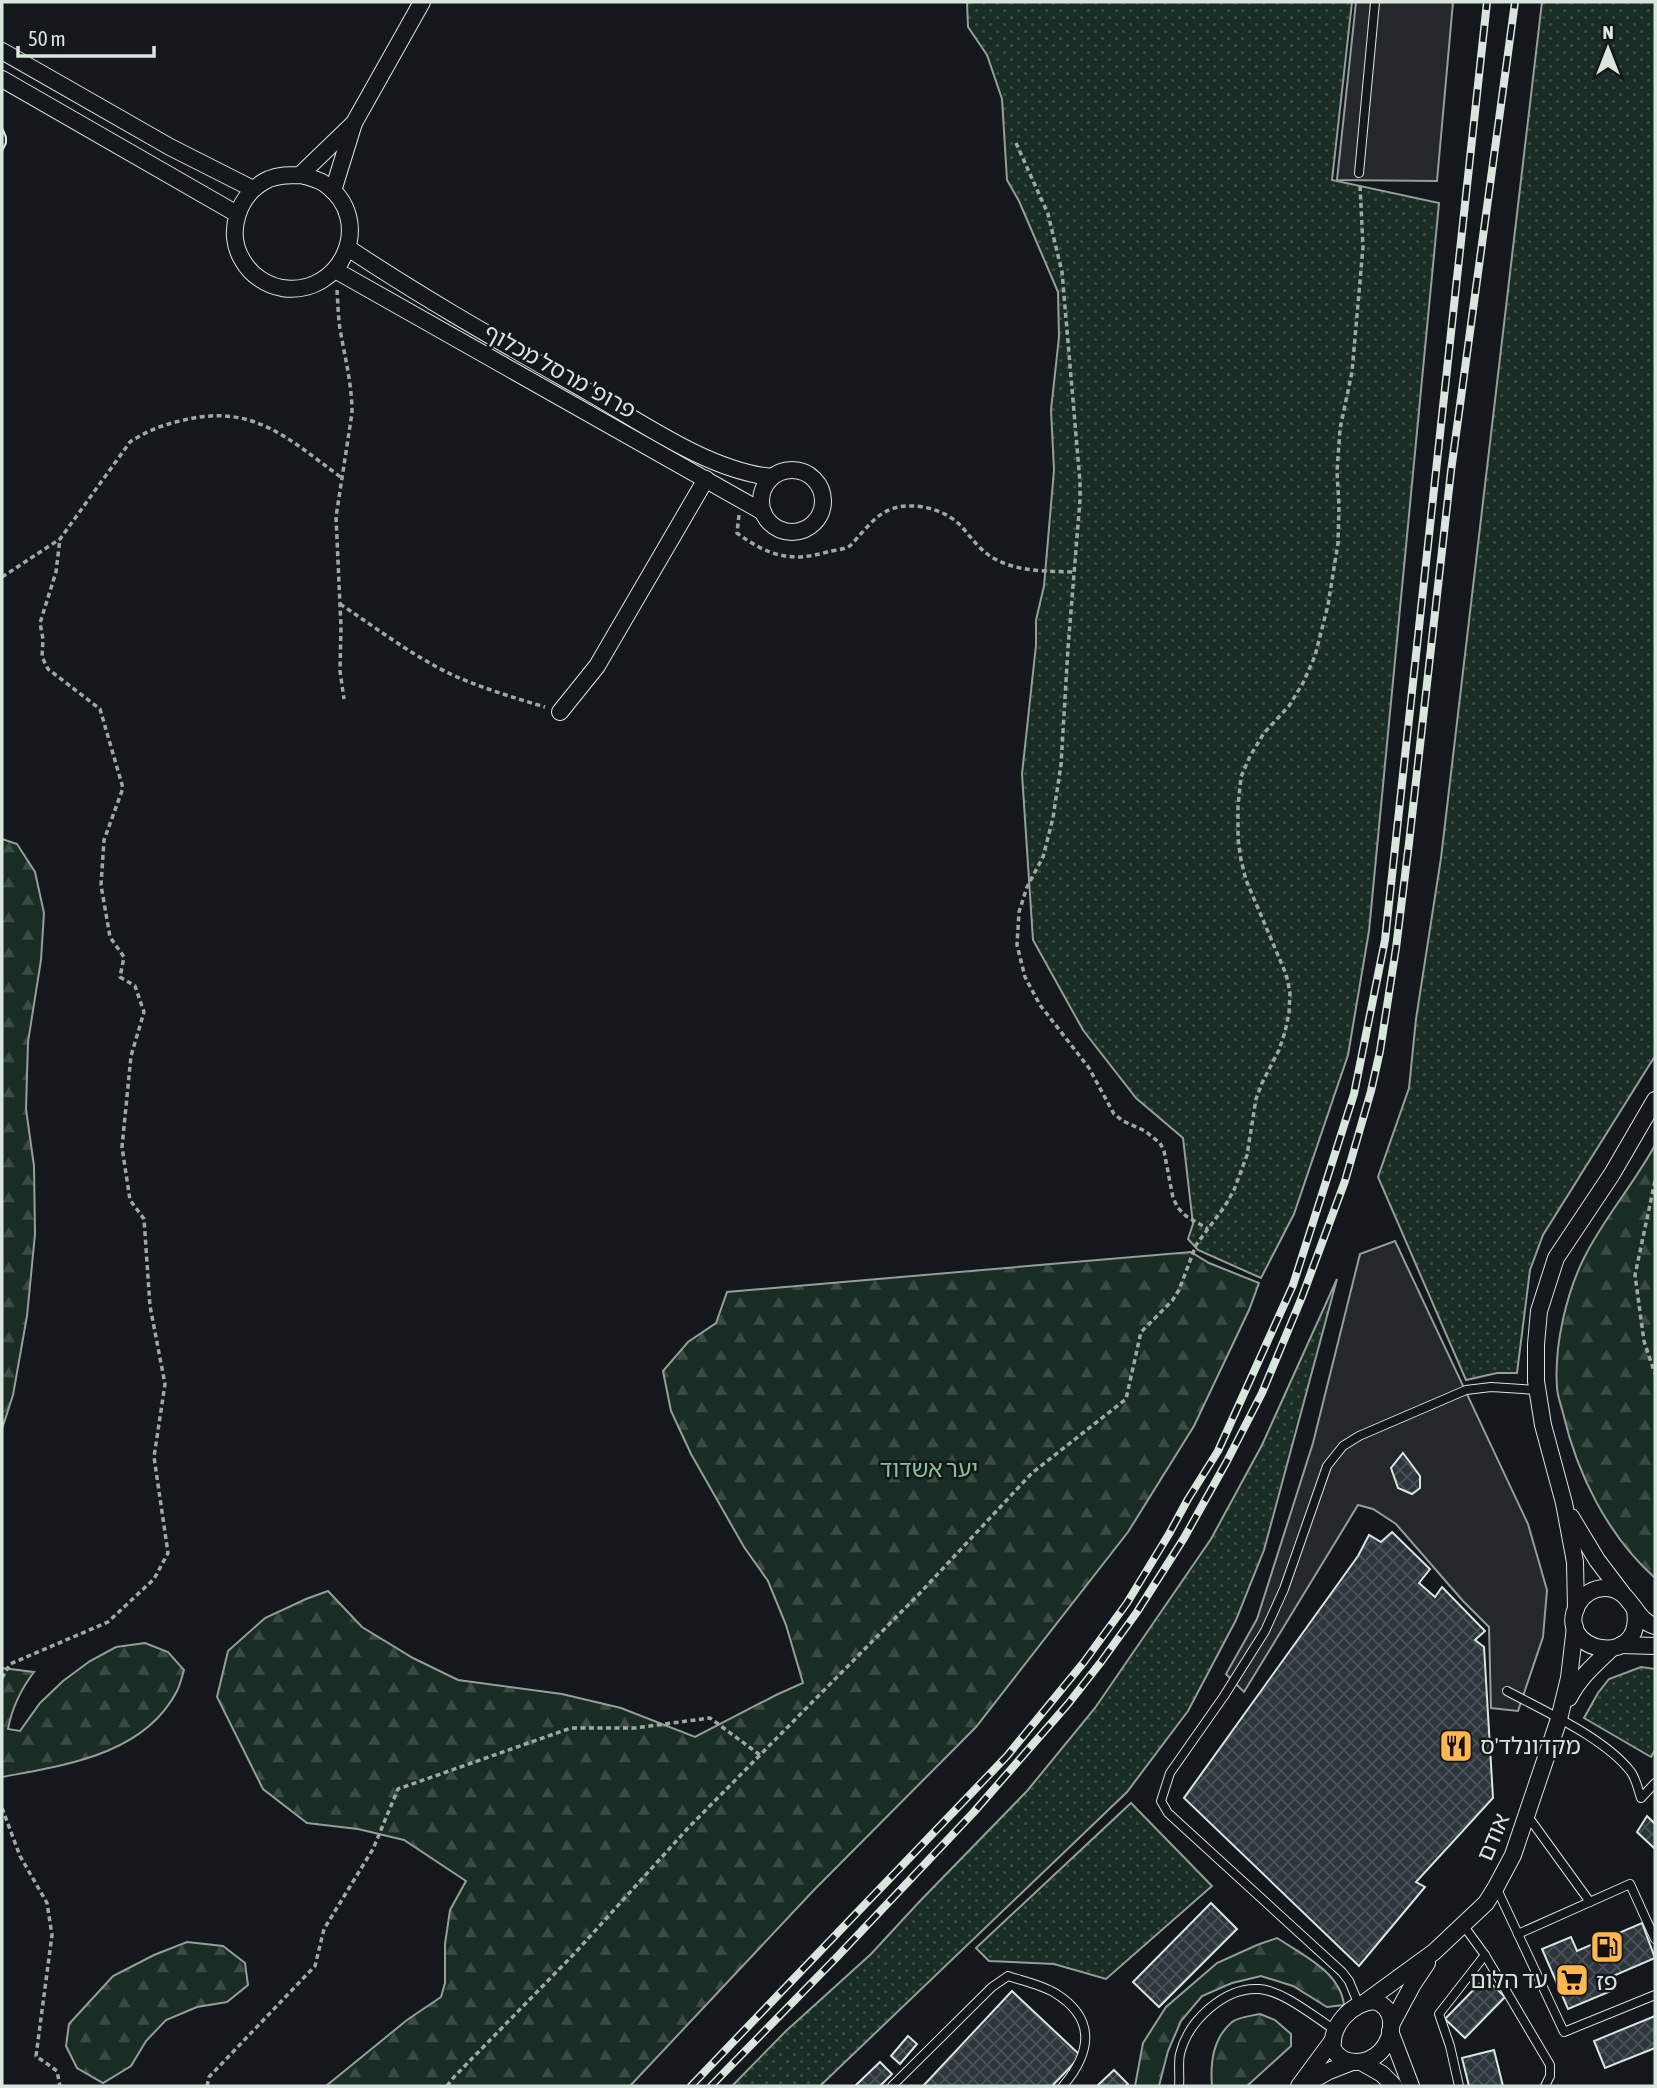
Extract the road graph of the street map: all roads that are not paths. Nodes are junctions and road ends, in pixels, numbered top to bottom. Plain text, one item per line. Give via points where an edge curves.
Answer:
1 (422, 2) edge
2 (1375, 2) edge
3 (2, 51) edge
4 (2, 79) edge
5 (354, 123) junction
6 (1359, 173) road end
7 (300, 175) junction
8 (253, 189) junction
9 (333, 191) junction
10 (237, 214) junction
11 (348, 248) junction
12 (335, 270) junction
13 (772, 477) junction
14 (706, 479) junction
15 (763, 512) junction
16 (560, 712) road end
17 (1655, 1100) edge
18 (1537, 1390) junction
19 (1564, 1503) junction
20 (1622, 1593) junction
21 (1576, 1609) junction
22 (1635, 1610) junction
23 (1655, 1626) edge
24 (1575, 1627) junction
25 (1655, 1646) edge
26 (1616, 1647) junction
27 (1507, 1690) dead end
28 (1559, 1719) junction
29 (1655, 1783) edge
30 (1527, 1815) junction
31 (1496, 1886) junction
32 (1590, 1902) junction
33 (1463, 1925) junction
34 (1518, 1934) junction
35 (1655, 1939) edge
36 (1434, 1952) junction
37 (1485, 1955) junction
38 (1655, 1995) edge
39 (1361, 2004) junction
40 (1391, 2028) junction
41 (1334, 2035) junction
42 (1356, 2062) junction
43 (892, 2086) edge
44 (1063, 2086) edge
45 (1179, 2086) edge
46 (1300, 2086) edge
47 (1394, 2086) edge
48 (1411, 2086) edge
49 (1460, 2086) edge
50 (1545, 2086) edge

1 - 5 street
2 - 6 lane
3 - 8 street
4 - 10 street
5 - 7 street
5 - 9 street
7 - 8 street via 267,180
7 - 9 street via 317,179
8 - 10 street
9 - 11 street via 349,218
10 - 12 street via 234,230 239,252 251,272 264,282 278,288 309,287
11 - 12 street
11 - 13 street, פרופ' מרסל מכלוף via 411,290 680,444 734,470
12 - 14 street, פרופ' מרסל מכלוף
13 - 15 street via 762,493
13 - 15 street via 781,471 802,471 818,484 823,503 815,522 796,531 776,528
14 - 15 street, פרופ' מרסל מכלוף
14 - 16 street via 597,666
17 - 18 street via 1556,1258 1539,1311
18 - 19 street
18 - 39 lane via 1465,1390 1343,1446 1327,1466 1265,1631 1164,1787 1161,1801 1168,1813 1342,1972
19 - 20 street via 1583,1539
19 - 21 street via 1575,1562
20 - 21 street via 1595,1590
20 - 22 street
21 - 24 street
22 - 23 street
22 - 26 street via 1632,1634
24 - 26 street via 1592,1647
24 - 28 street, אודם
25 - 26 street
26 - 28 street, אודם via 1586,1672
27 - 28 lane
28 - 29 lane via 1618,1758 1633,1774 1641,1798
28 - 30 street, אודם
30 - 31 street, אודם
30 - 32 lane
31 - 33 street, אודם
31 - 34 lane
32 - 34 lane
32 - 35 lane via 1630,1884
33 - 36 street, אודם
33 - 37 lane
34 - 38 lane via 1564,2032
36 - 39 street, אודם
36 - 40 street, אודם
37 - 49 lane via 1440,2014
37 - 50 lane via 1550,2065
39 - 40 street via 1373,2001 1384,2005 1391,2015
39 - 41 street via 1345,2017
40 - 42 street via 1380,2052
40 - 48 street
41 - 42 street via 1335,2053 1342,2060
41 - 45 lane via 1278,1994 1260,1989 1237,1992 1213,2006 1191,2029 1180,2055
41 - 46 street
42 - 46 street
42 - 47 street via 1382,2074
43 - 44 lane via 1008,1976 1054,1992 1073,2007 1086,2030 1086,2051

